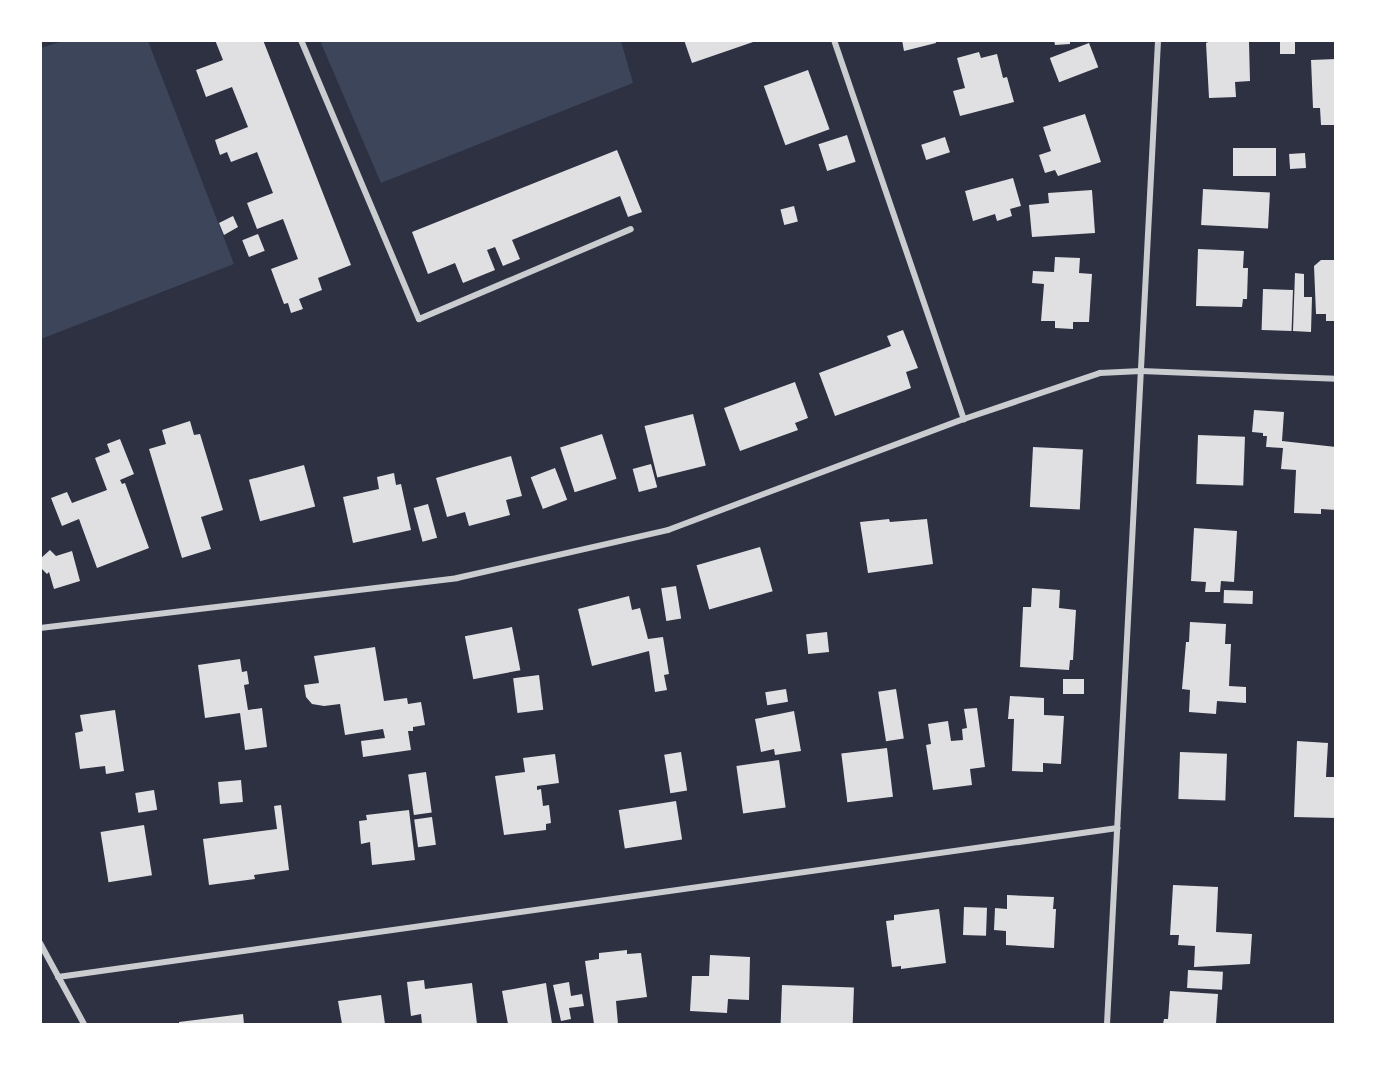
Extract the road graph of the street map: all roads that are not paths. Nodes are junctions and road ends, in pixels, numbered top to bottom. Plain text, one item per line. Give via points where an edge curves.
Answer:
1 (301, 40) edge
2 (834, 40) edge
3 (1158, 40) edge
4 (631, 229) dead end
5 (1141, 371) junction
6 (1335, 379) edge
7 (964, 419) junction
8 (40, 628) edge
9 (1118, 828) junction
10 (40, 943) edge
11 (58, 977) junction
12 (84, 1024) edge
13 (1107, 1024) edge

1 - 4 street via 419,319
2 - 7 street
3 - 5 street
5 - 6 street
5 - 7 street via 1100,374
5 - 9 street
7 - 8 street via 668,531 457,578
9 - 11 street
9 - 13 street
10 - 11 street
11 - 12 street

